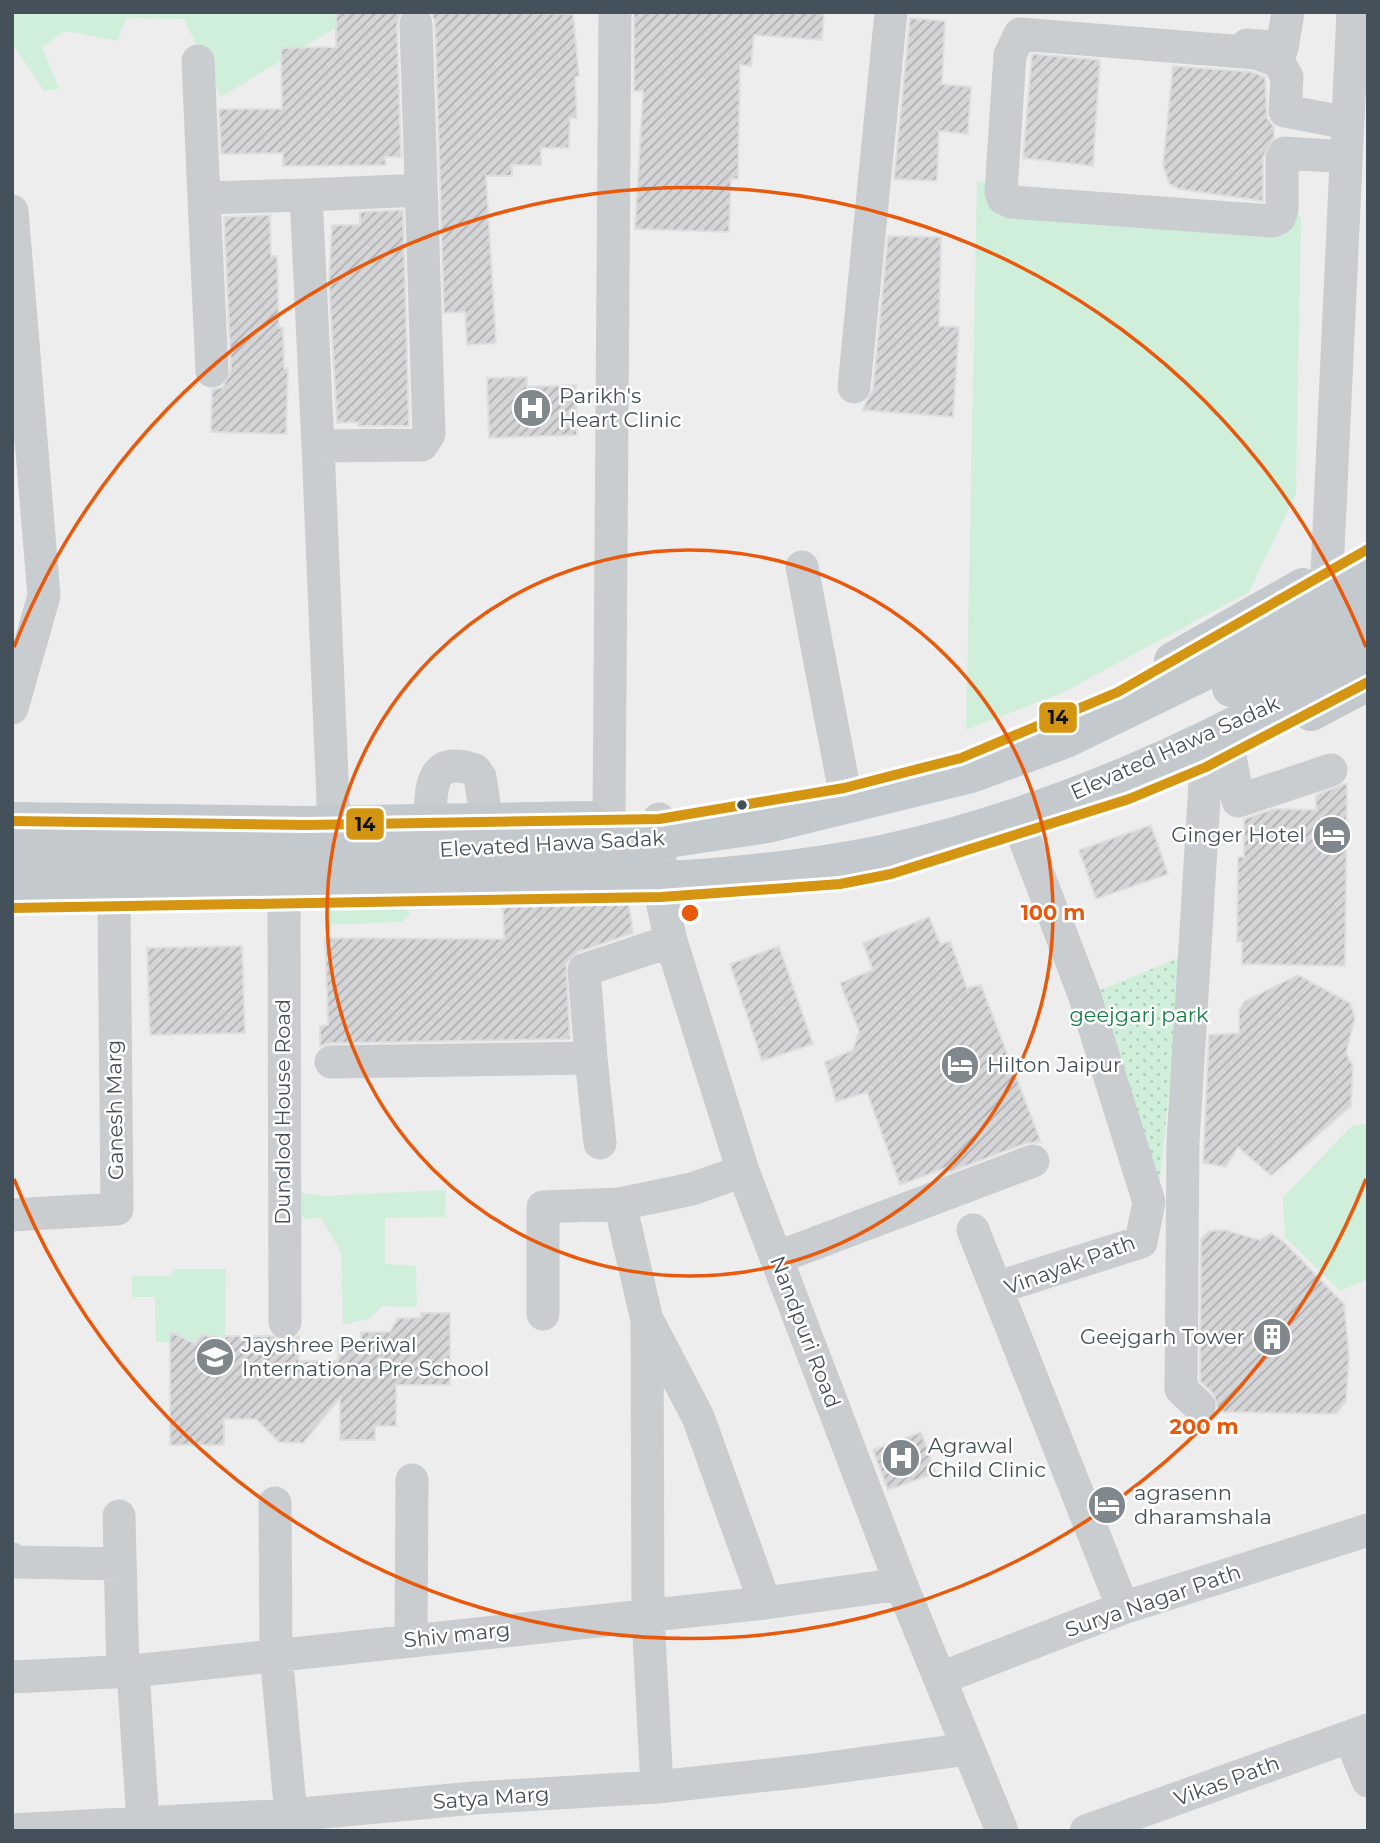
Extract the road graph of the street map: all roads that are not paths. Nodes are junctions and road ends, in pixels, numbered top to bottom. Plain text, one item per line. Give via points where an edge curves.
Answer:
1 (615, 12) edge
2 (891, 12) edge
3 (1031, 12) edge
4 (1288, 12) edge
5 (1353, 12) edge
6 (416, 24) dead end
7 (198, 61) dead end
8 (1348, 123) junction
9 (1346, 157) junction
10 (421, 190) junction
11 (306, 195) junction
12 (204, 198) junction
13 (12, 211) edge
14 (212, 371) dead end
15 (854, 387) dead end
16 (318, 446) junction
17 (1368, 549) edge
18 (802, 567) dead end
19 (1368, 568) edge
20 (1327, 573) junction
21 (1368, 607) edge
22 (1368, 648) edge
23 (18, 659) edge
24 (1368, 682) edge
25 (12, 708) edge
26 (1218, 761) junction
27 (1331, 770) dead end
28 (844, 788) junction
29 (609, 820) junction
30 (659, 820) junction
31 (12, 821) edge
32 (487, 822) junction
33 (334, 825) junction
34 (1023, 835) junction
35 (422, 837) junction
36 (12, 856) edge
37 (660, 857) junction
38 (12, 892) edge
39 (661, 897) junction
40 (284, 902) junction
41 (114, 906) junction
42 (12, 908) edge
43 (671, 941) junction
44 (591, 1058) junction
45 (331, 1062) dead end
46 (600, 1143) dead end
47 (1033, 1161) dead end
48 (743, 1171) junction
49 (620, 1204) junction
50 (12, 1215) edge
51 (973, 1230) dead end
52 (776, 1258) junction
53 (996, 1288) junction
54 (543, 1314) dead end
55 (648, 1320) junction
56 (285, 1322) dead end
57 (1199, 1406) dead end
58 (412, 1480) dead end
59 (275, 1503) dead end
60 (119, 1516) dead end
61 (1368, 1530) edge
62 (12, 1559) edge
63 (120, 1564) junction
64 (901, 1584) junction
65 (765, 1603) junction
66 (1123, 1608) junction
67 (648, 1616) junction
68 (411, 1640) junction
69 (276, 1654) junction
70 (128, 1671) junction
71 (12, 1677) edge
72 (941, 1678) junction
73 (1359, 1733) edge
74 (968, 1749) junction
75 (1368, 1781) edge
76 (657, 1787) junction
77 (291, 1815) junction
78 (143, 1822) junction
79 (12, 1830) edge
80 (1002, 1831) edge
81 (1087, 1831) edge

1 - 29 street
2 - 15 street
3 - 4 street via 1038,26 1282,48
5 - 8 street
6 - 10 street
7 - 12 street
8 - 9 street
8 - 9 street via 1285,111 1287,77 1278,61 1256,53 1020,34 1010,55 1001,192 1011,202 1272,221 1282,210 1285,153
9 - 20 street
10 - 11 street
10 - 16 street via 427,441 417,446
11 - 12 street
11 - 16 street
12 - 14 street
13 - 23 street via 44,596
16 - 33 street
17 - 20 main road
18 - 28 street
19 - 35 main road, Elevated Hawa Sadak via 1257,646 1066,739 971,774 767,824 634,844
20 - 28 main road via 1118,692 961,758
21 - 37 main road via 1288,659 1125,741 952,804 804,840
22 - 38 main road, Elevated Hawa Sadak via 1303,691 1138,770 1002,822 886,853 777,872 686,879
23 - 25 street
24 - 26 main road
26 - 27 street via 1238,800
26 - 34 main road via 1129,799
26 - 57 street via 1183,1197 1181,1389
28 - 30 main road
29 - 30 main road
29 - 32 main road
30 - 37 street, Nandpuri Road
31 - 33 main road
32 - 35 main road
32 - 35 street via 480,777 474,770 441,769 434,776
33 - 35 main road
34 - 39 main road via 891,874 840,884
34 - 53 street, Vinayak Path via 1084,994 1149,1202 1141,1242
35 - 36 main road, Elevated Hawa Sadak
37 - 39 street, Nandpuri Road
39 - 40 main road
39 - 43 street, Nandpuri Road
40 - 41 main road
40 - 56 street, Dundlod House Road
41 - 42 main road
41 - 50 street, Ganesh Marg via 117,1209
43 - 44 street via 584,970
43 - 48 street, Nandpuri Road
44 - 45 street
44 - 46 street
47 - 52 street
48 - 49 street via 692,1189
48 - 52 street, Nandpuri Road
49 - 54 street via 544,1207
49 - 55 street
51 - 53 street
52 - 64 street, Nandpuri Road
53 - 66 street, Vinayak Path
55 - 65 street via 698,1417
55 - 67 street
58 - 68 street
59 - 69 street
60 - 63 street
61 - 66 street, Surya Nagar Path
62 - 63 street
63 - 70 street
64 - 65 street, Shiv marg
64 - 72 street, Nandpuri Road
65 - 67 street, Shiv marg
66 - 72 street, Surya Nagar Path
67 - 68 street, Shiv marg
67 - 76 street
68 - 69 street, Shiv marg
69 - 70 street, Shiv marg
69 - 77 street
70 - 71 street, Shiv marg
70 - 78 street
72 - 74 street, Nandpuri Road
73 - 75 street
73 - 81 street, Vikas Path
74 - 76 street, Satya Marg
74 - 80 street, Nandpuri Road
76 - 77 street, Satya Marg
77 - 78 street, Satya Marg
78 - 79 street, Satya Marg

